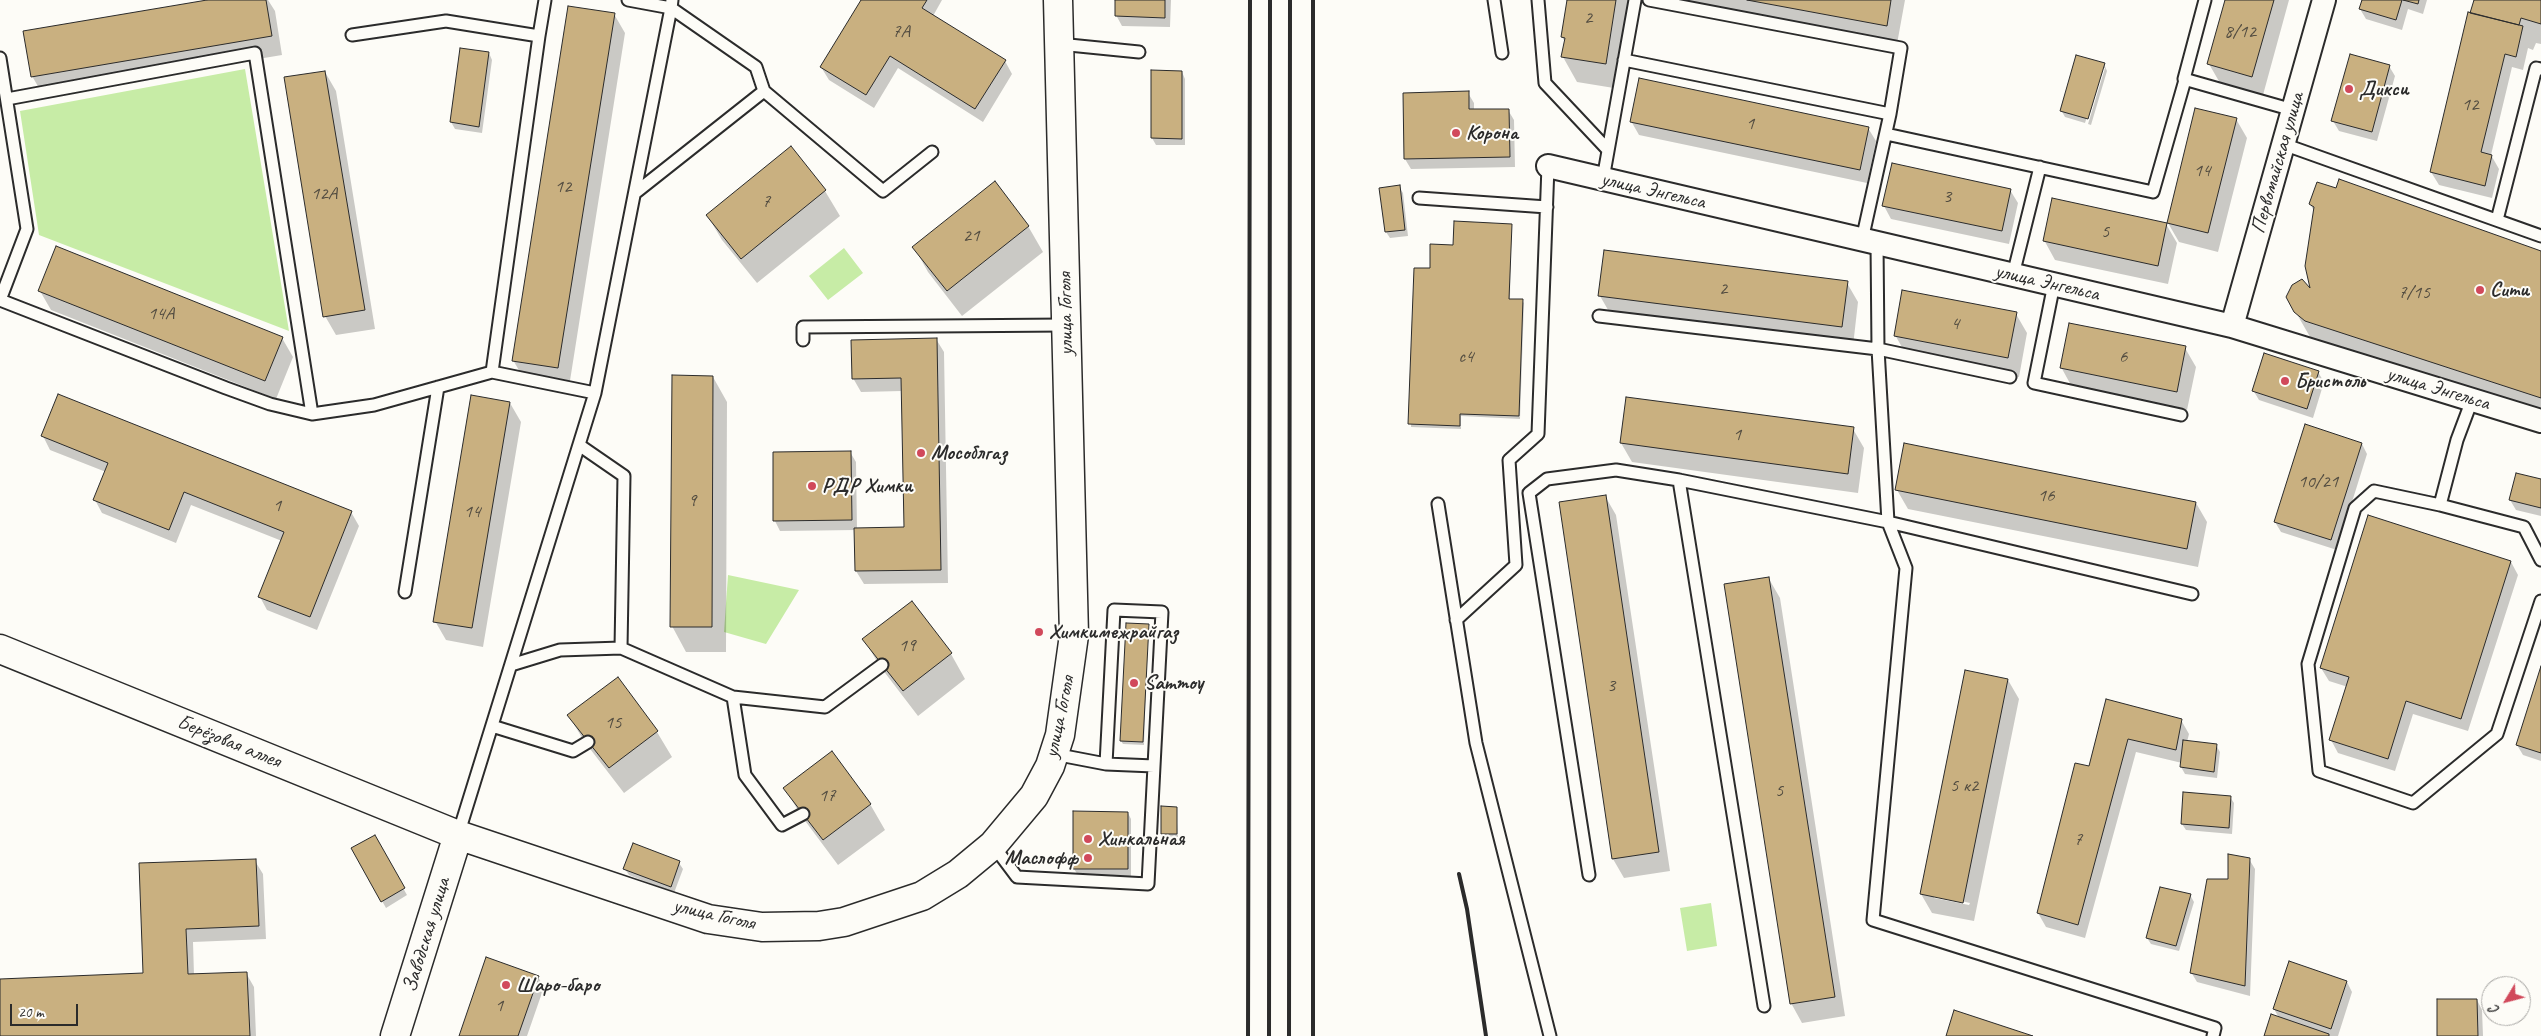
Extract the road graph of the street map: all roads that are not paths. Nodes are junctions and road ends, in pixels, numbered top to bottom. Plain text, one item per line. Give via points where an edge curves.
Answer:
1 (545, 0) edge
2 (628, 0) edge
3 (1058, 0) edge
4 (1494, 0) edge
5 (1538, 0) edge
6 (1635, 0) edge
7 (1649, 0) edge
8 (2205, 0) edge
9 (2324, 0) edge
10 (671, 4) edge
11 (352, 35) dead end
12 (539, 36) junction
13 (1059, 44) junction
14 (1139, 52) dead end
15 (1502, 53) dead end
16 (0, 58) edge
17 (1624, 60) junction
18 (2541, 69) edge
19 (2185, 80) junction
20 (764, 91) junction
21 (7, 99) junction
22 (2293, 110) junction
23 (1890, 114) junction
24 (1886, 134) junction
25 (2283, 144) junction
26 (1608, 150) junction
27 (932, 152) dead end
28 (1548, 166) joint
29 (2040, 168) junction
30 (1603, 179) junction
31 (635, 193) junction
32 (1420, 198) dead end
33 (1547, 206) junction
34 (2497, 220) junction
35 (2541, 236) edge
36 (1870, 242) junction
37 (2013, 275) junction
38 (2054, 284) junction
39 (0, 300) edge
40 (1599, 316) dead end
41 (1066, 325) junction
42 (2232, 326) junction
43 (803, 340) dead end
44 (1878, 349) junction
45 (492, 372) junction
46 (2010, 377) dead end
47 (438, 387) junction
48 (595, 393) junction
49 (2472, 400) junction
50 (312, 414) junction
51 (2181, 415) dead end
52 (2541, 421) edge
53 (579, 445) junction
54 (1679, 480) junction
55 (1438, 504) dead end
56 (2440, 505) junction
57 (1888, 522) junction
58 (2541, 560) edge
59 (405, 592) dead end
60 (2192, 594) dead end
61 (2541, 601) edge
62 (1456, 620) junction
63 (621, 648) junction
64 (0, 649) edge
65 (882, 665) dead end
66 (510, 666) junction
67 (733, 697) junction
68 (492, 726) junction
69 (588, 742) dead end
70 (1054, 754) junction
71 (1106, 764) junction
72 (1154, 766) junction
73 (803, 814) dead end
74 (458, 834) junction
75 (993, 845) junction
76 (1589, 875) dead end
77 (1764, 1006) dead end
78 (395, 1036) edge
79 (1550, 1036) edge
80 (2213, 1036) edge

1 - 12 lane
2 - 10 lane
3 - 13 street, улица Гоголя
4 - 15 lane
5 - 26 lane via 1545,83
6 - 17 lane
7 - 23 lane via 1901,48
8 - 19 lane
9 - 22 street, Первомайская улица
10 - 20 lane via 756,67
10 - 31 lane
11 - 12 lane via 446,21
12 - 45 lane
13 - 14 lane
13 - 41 street, улица Гоголя
16 - 21 lane
17 - 23 lane
17 - 26 lane
18 - 34 lane via 2536,68
19 - 22 lane
19 - 29 lane via 2153,192
20 - 27 lane via 883,191
20 - 31 lane
21 - 39 lane via 27,229
21 - 50 lane via 255,53
22 - 25 street, Первомайская улица
23 - 24 lane
24 - 29 lane
24 - 36 lane
25 - 34 lane
25 - 42 street, Первомайская улица
26 - 30 lane
28 - 30 street, улица Энгельса
28 - 33 lane
29 - 37 lane
30 - 36 street, улица Энгельса
31 - 48 lane
32 - 33 lane
33 - 62 lane via 1538,434 1508,460 1516,565
34 - 35 lane
36 - 37 street, улица Энгельса
36 - 44 lane
37 - 38 street, улица Энгельса
38 - 42 street, улица Энгельса
38 - 51 lane via 2034,383
39 - 50 lane via 226,388 270,404
40 - 44 lane
41 - 43 lane via 803,327
41 - 70 street, улица Гоголя via 1074,635 1066,705
42 - 49 street, улица Энгельса
44 - 46 lane
44 - 57 lane
45 - 47 lane
45 - 48 lane
47 - 50 lane via 374,405
47 - 59 lane
48 - 53 lane
49 - 52 street, улица Энгельса
49 - 56 lane via 2457,440
53 - 63 lane via 624,476
53 - 66 lane
54 - 57 lane
54 - 76 lane via 1616,470 1547,479 1528,493
54 - 77 lane
55 - 62 lane
56 - 58 lane via 2524,527
56 - 61 lane via 2374,491 2355,508 2308,664 2319,771 2413,803 2497,734
57 - 60 lane
57 - 80 lane via 1906,568 1873,920 2215,1028
62 - 79 lane via 1476,743
63 - 66 lane via 560,650
63 - 67 lane
64 - 74 street, Берёзовая аллея
65 - 67 lane via 825,707
66 - 68 lane
67 - 73 lane via 746,775 782,825
68 - 69 lane via 573,751
68 - 74 lane
70 - 71 lane
70 - 75 street, улица Гоголя via 1034,796
71 - 72 lane
71 - 72 lane via 1114,610 1162,612
72 - 75 lane via 1148,884 1017,877
74 - 75 street, улица Гоголя via 708,919 762,927 797,928 844,922 922,896 958,874
74 - 78 street, Заводская улица

